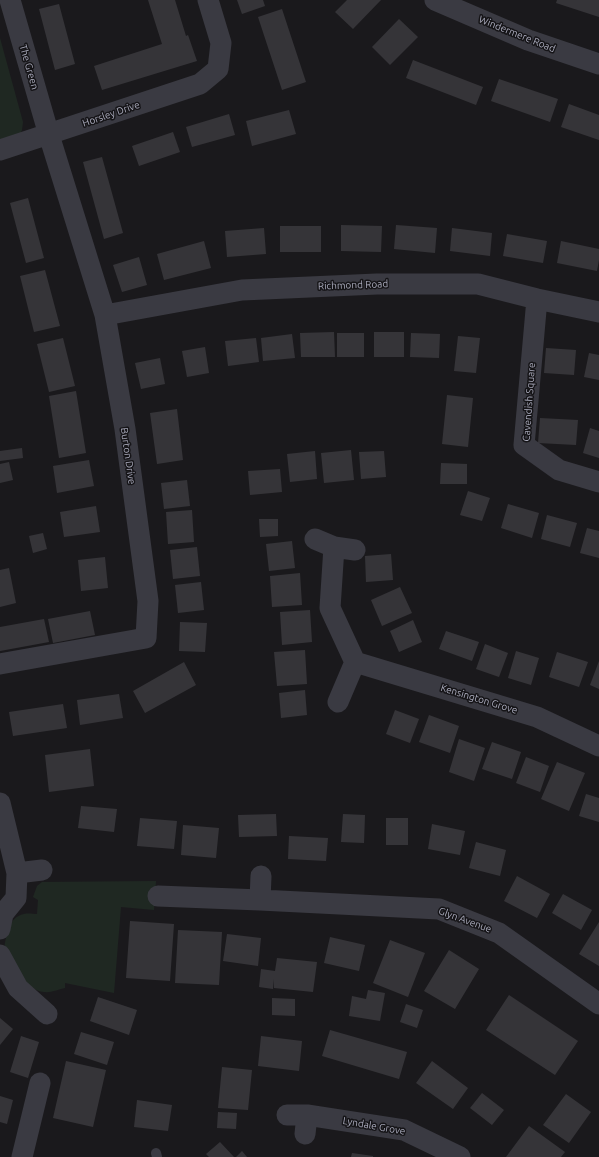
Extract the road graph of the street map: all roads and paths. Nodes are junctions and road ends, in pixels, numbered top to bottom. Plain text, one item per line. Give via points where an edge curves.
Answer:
1 (10, 0) edge
2 (208, 0) edge
3 (435, 0) edge
4 (599, 64) edge
5 (49, 134) junction
6 (0, 150) edge
7 (537, 299) junction
8 (599, 312) edge
9 (105, 315) junction
10 (599, 482) edge
11 (355, 550) dead end
12 (355, 662) junction
13 (0, 664) edge
14 (338, 702) dead end
15 (599, 746) edge
16 (0, 804) edge
17 (42, 870) dead end
18 (17, 873) junction
19 (261, 876) dead end
20 (158, 896) dead end
21 (260, 900) junction
22 (0, 929) edge
23 (0, 955) edge
24 (599, 1004) edge
25 (47, 1014) dead end
26 (40, 1083) dead end
27 (299, 1122) dead end
28 (22, 1157) edge
29 (460, 1157) edge

1 - 5 street, The Green
2 - 5 street, Horsley Drive via 221,43 218,69 200,84
3 - 4 street, Windermere Road via 528,40
5 - 6 street, Horsley Drive
5 - 9 street, Burton Drive
7 - 8 street, Richmond Road
7 - 9 street, Richmond Road via 478,284 377,284 242,290
7 - 10 street, Cavendish Square via 524,445 559,470
9 - 13 street, Burton Drive via 125,429 148,601 146,638
11 - 12 street via 324,543 330,608
12 - 14 street
12 - 15 street, Kensington Grove via 537,717
16 - 18 street
17 - 18 street
18 - 22 street via 16,898 3,914
19 - 21 street
20 - 21 street, Glyn Avenue
21 - 24 street, Glyn Avenue via 439,910 499,933
23 - 25 street via 18,988
26 - 28 street
27 - 29 street, Lyndale Grove via 404,1130

